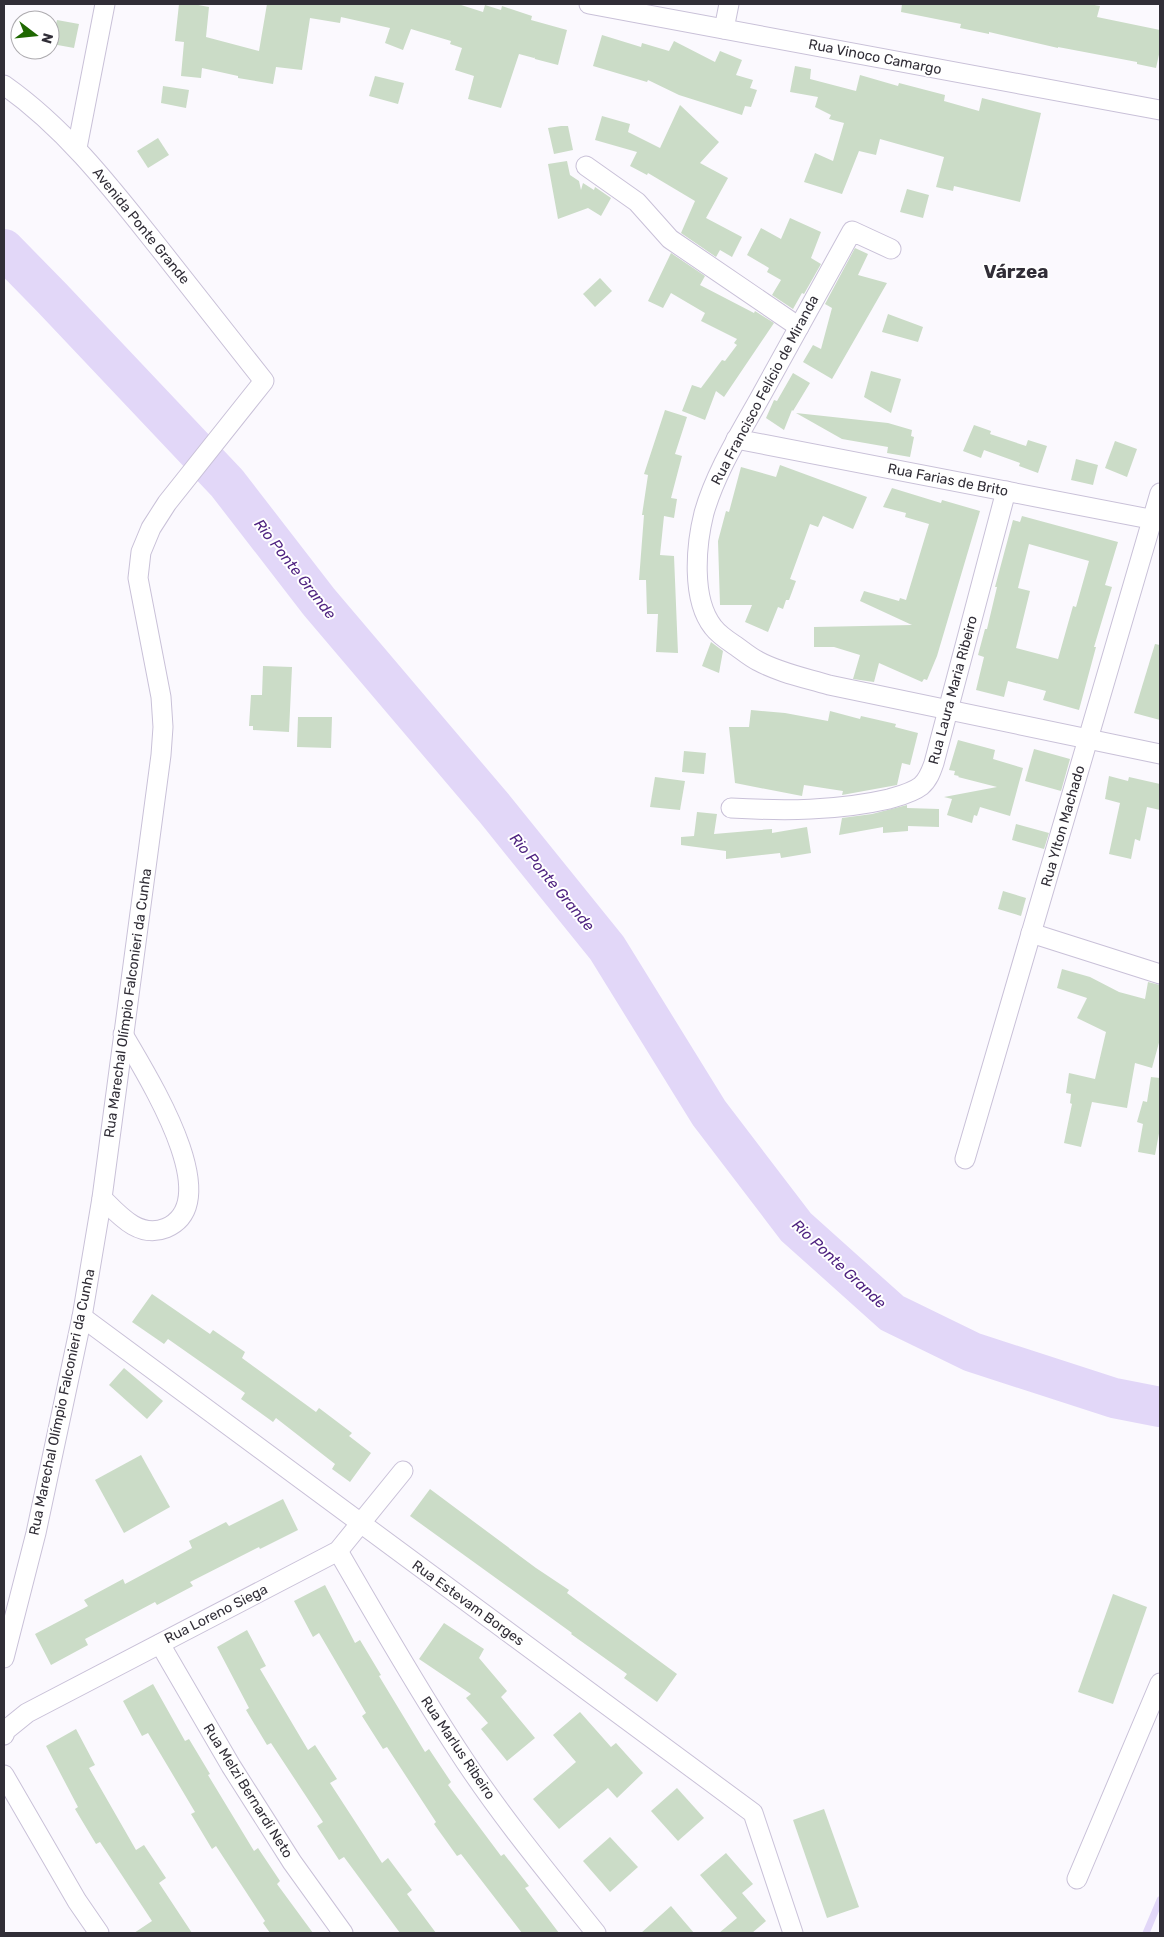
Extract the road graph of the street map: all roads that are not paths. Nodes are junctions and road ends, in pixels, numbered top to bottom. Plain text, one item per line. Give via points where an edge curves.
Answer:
1 (105, 4) edge
2 (589, 4) edge
3 (729, 4) edge
4 (724, 29) junction
5 (4, 85) edge
6 (1160, 110) edge
7 (77, 148) junction
8 (586, 166) dead end
9 (891, 249) dead end
10 (798, 327) junction
11 (264, 381) joint
12 (736, 439) junction
13 (1006, 491) junction
14 (1160, 493) edge
15 (1156, 520) edge
16 (948, 710) junction
17 (1088, 739) junction
18 (1160, 754) edge
19 (731, 808) dead end
20 (1032, 933) junction
21 (1160, 974) edge
22 (123, 1034) junction
23 (965, 1159) dead end
24 (102, 1198) junction
25 (82, 1317) junction
26 (403, 1471) dead end
27 (361, 1523) junction
28 (338, 1551) junction
29 (160, 1644) junction
30 (4, 1658) edge
31 (1160, 1684) edge
32 (5, 1733) edge
33 (4, 1775) edge
34 (1077, 1878) dead end
35 (98, 1933) edge
36 (343, 1933) edge
37 (596, 1933) edge
38 (793, 1933) edge

1 - 7 street
2 - 4 street, Rua Vinoco Camargo
3 - 4 street
4 - 6 street, Rua Vinoco Camargo
5 - 7 street, Avenida Ponte Grande via 45,117
7 - 11 street, Avenida Ponte Grande
8 - 10 street via 637,202 670,239
9 - 10 street, Rua Francisco Felício de Miranda via 852,232
10 - 12 street, Rua Francisco Felício de Miranda
11 - 22 street, Rua Marechal Olímpio Falconieri da Cunha via 167,503 141,552 138,578 161,697 163,726
12 - 13 street, Rua Farias de Brito
12 - 16 street, Rua Francisco Felício de Miranda via 713,486 698,545 698,592 712,626 758,661 788,674
13 - 15 street, Rua Farias de Brito
13 - 16 street, Rua Laura Maria Ribeiro
14 - 15 street, Rua Ylton Machado
15 - 17 street, Rua Ylton Machado
16 - 17 street
16 - 19 street, Rua Laura Maria Ribeiro via 934,764 920,787 875,802 832,808
17 - 18 street
17 - 20 street, Rua Ylton Machado
20 - 21 street
20 - 23 street, Rua Ylton Machado
22 - 24 street, Rua Marechal Olímpio Falconieri da Cunha
22 - 24 street via 176,1134 186,1168 189,1196 183,1214 172,1225 158,1231 141,1230
24 - 25 street, Rua Marechal Olímpio Falconieri da Cunha
25 - 27 street, Rua Estevam Borges
25 - 30 street, Rua Marechal Olímpio Falconieri da Cunha via 36,1533
26 - 27 street, Rua Loreno Siega
27 - 28 street, Rua Loreno Siega
27 - 38 street, Rua Estevam Borges via 752,1812
28 - 29 street, Rua Loreno Siega
28 - 37 street, Rua Marlus Ribeiro via 457,1750 521,1841
29 - 32 street, Rua Loreno Siega via 27,1713
29 - 36 street, Rua Melzi Bernardi Neto via 241,1782 292,1862
31 - 34 street
33 - 35 street

